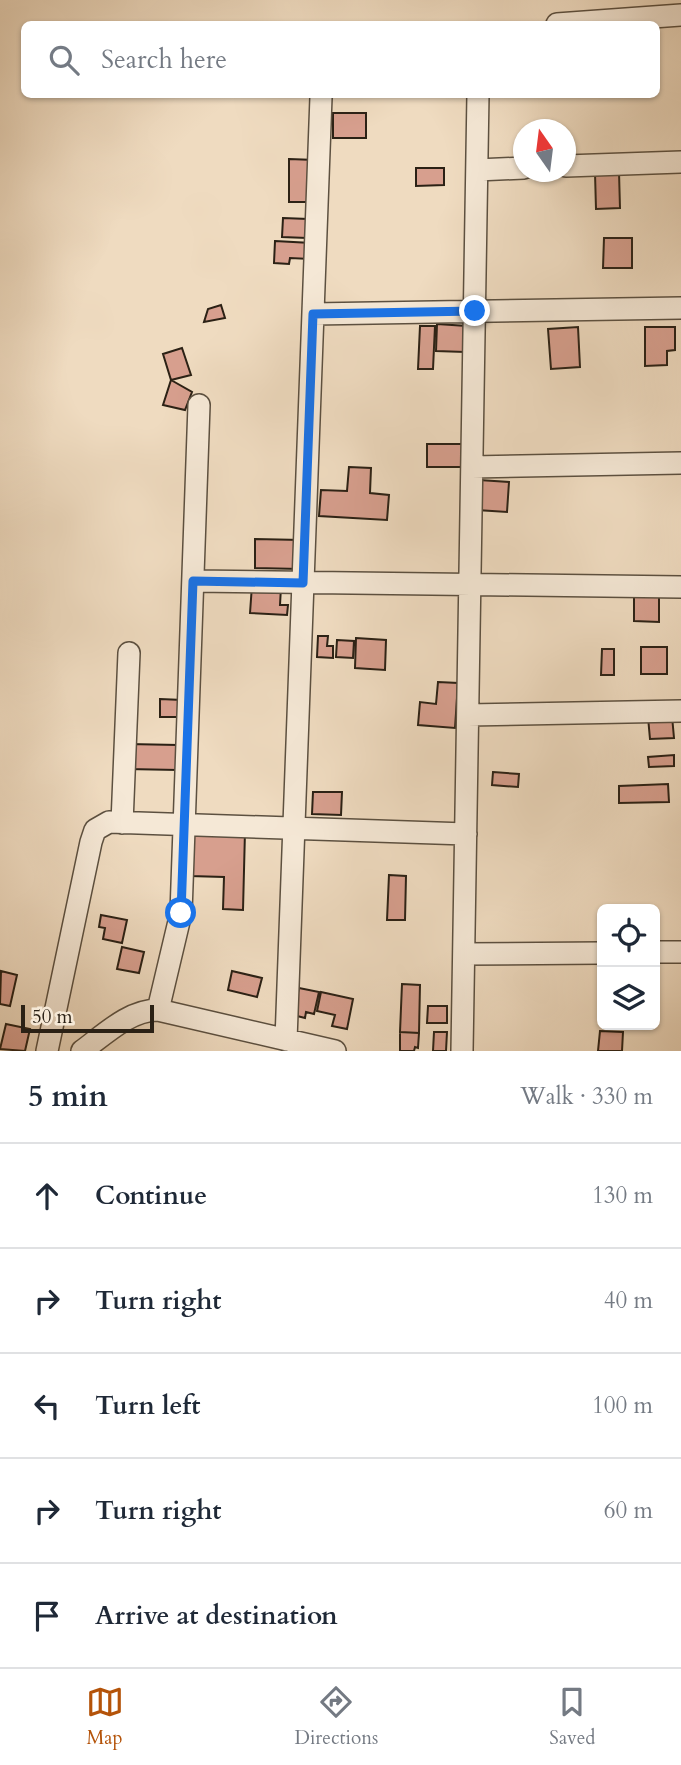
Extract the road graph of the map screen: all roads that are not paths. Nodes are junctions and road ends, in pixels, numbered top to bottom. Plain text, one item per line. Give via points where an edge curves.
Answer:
1 (681, 15) edge
2 (598, 21) edge
3 (321, 98) edge
4 (478, 98) edge
5 (681, 162) edge
6 (576, 166) edge
7 (513, 168) edge
8 (477, 170) junction
9 (681, 308) edge
10 (475, 311) junction
11 (313, 314) junction
12 (199, 405) dead end
13 (681, 463) edge
14 (472, 467) junction
15 (193, 581) junction
16 (303, 583) junction
17 (470, 585) junction
18 (681, 587) edge
19 (129, 653) dead end
20 (681, 711) edge
21 (468, 715) junction
22 (122, 823) junction
23 (186, 824) junction
24 (294, 830) junction
25 (466, 834) junction
26 (681, 952) edge
27 (597, 953) edge
28 (660, 953) edge
29 (464, 954) junction
30 (158, 1010) junction
31 (286, 1040) junction
32 (47, 1051) edge
33 (82, 1051) edge
34 (334, 1051) edge
35 (462, 1051) edge

1 - 2 street
3 - 11 street
4 - 8 street
5 - 6 street
7 - 8 street
8 - 10 street
9 - 10 street
10 - 11 street
10 - 14 street
11 - 16 street
12 - 15 street
13 - 14 street
14 - 17 street
15 - 16 street
15 - 23 street
16 - 17 street
16 - 24 street
17 - 18 street
17 - 21 street
19 - 22 street
20 - 21 street
21 - 25 street
22 - 23 street
22 - 32 street via 108,822 95,830 91,842
23 - 24 street
23 - 30 street via 181,913
24 - 25 street
24 - 31 street
25 - 29 street
26 - 28 street
27 - 29 street
29 - 35 street
30 - 31 street
30 - 33 street via 130,1017
31 - 34 street

